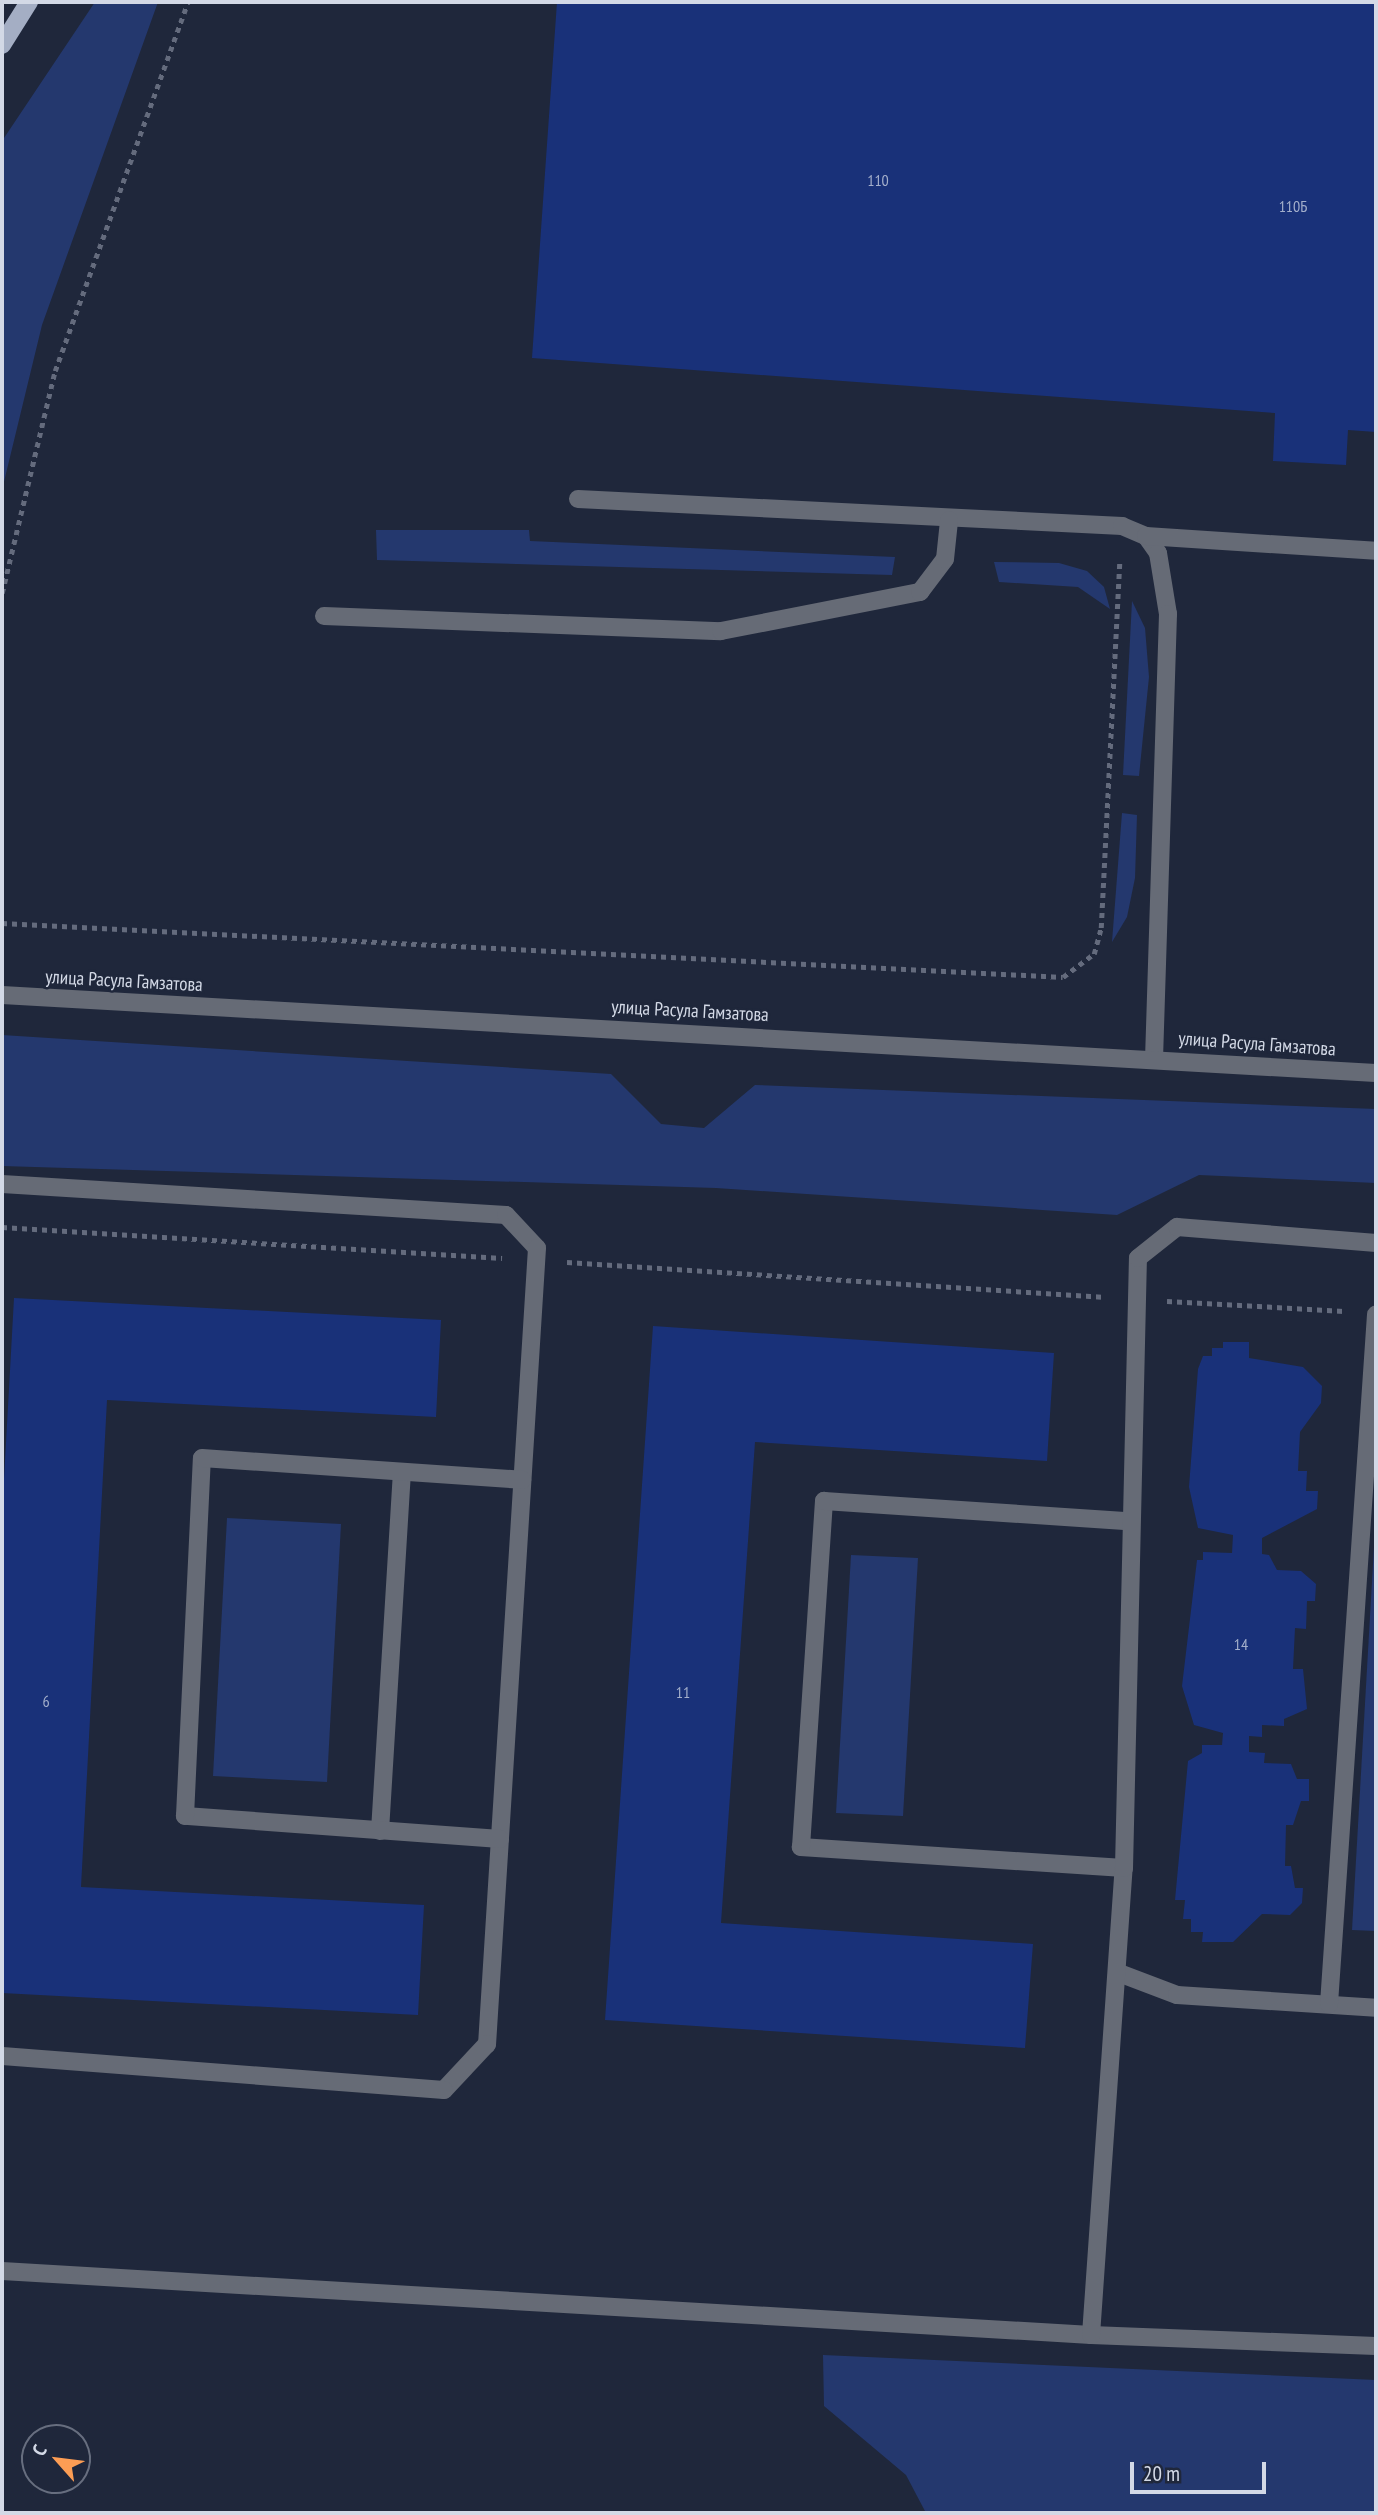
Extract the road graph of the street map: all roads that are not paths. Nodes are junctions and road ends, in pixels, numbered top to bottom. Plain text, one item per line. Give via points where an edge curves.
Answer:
1 (29, 2) edge
2 (2, 45) edge
3 (578, 499) dead end
4 (949, 520) junction
5 (1146, 536) junction
6 (1376, 551) edge
7 (324, 615) dead end
8 (2, 995) edge
9 (1153, 1058) junction
10 (1376, 1073) edge
11 (2, 1184) edge
12 (1376, 1243) edge
13 (1376, 1315) edge
14 (402, 1472) junction
15 (522, 1480) junction
16 (1128, 1521) junction
17 (380, 1831) junction
18 (500, 1839) junction
19 (1124, 1868) junction
20 (1119, 1973) junction
21 (1329, 2004) junction
22 (1376, 2008) edge
23 (2, 2056) edge
24 (2, 2271) edge
25 (1091, 2335) junction
26 (1376, 2346) edge

1 - 2 main road
3 - 4 street
4 - 5 street via 1122,526
4 - 7 street via 945,559 920,592 722,631
5 - 6 street
5 - 9 street via 1158,553 1168,614
8 - 9 street, улица Расула Гамзатова
9 - 10 street, улица Расула Гамзатова
11 - 15 street via 506,1215 537,1248
12 - 16 street via 1177,1227 1138,1258
13 - 21 street
14 - 15 street
14 - 17 street
14 - 17 street via 202,1458 185,1816
15 - 18 street
16 - 19 street
16 - 19 street via 824,1501 801,1847
17 - 18 street
18 - 23 street via 487,2043 444,2090
19 - 20 street
20 - 21 street via 1177,1996
20 - 25 street
21 - 22 street
24 - 25 street
25 - 26 street

